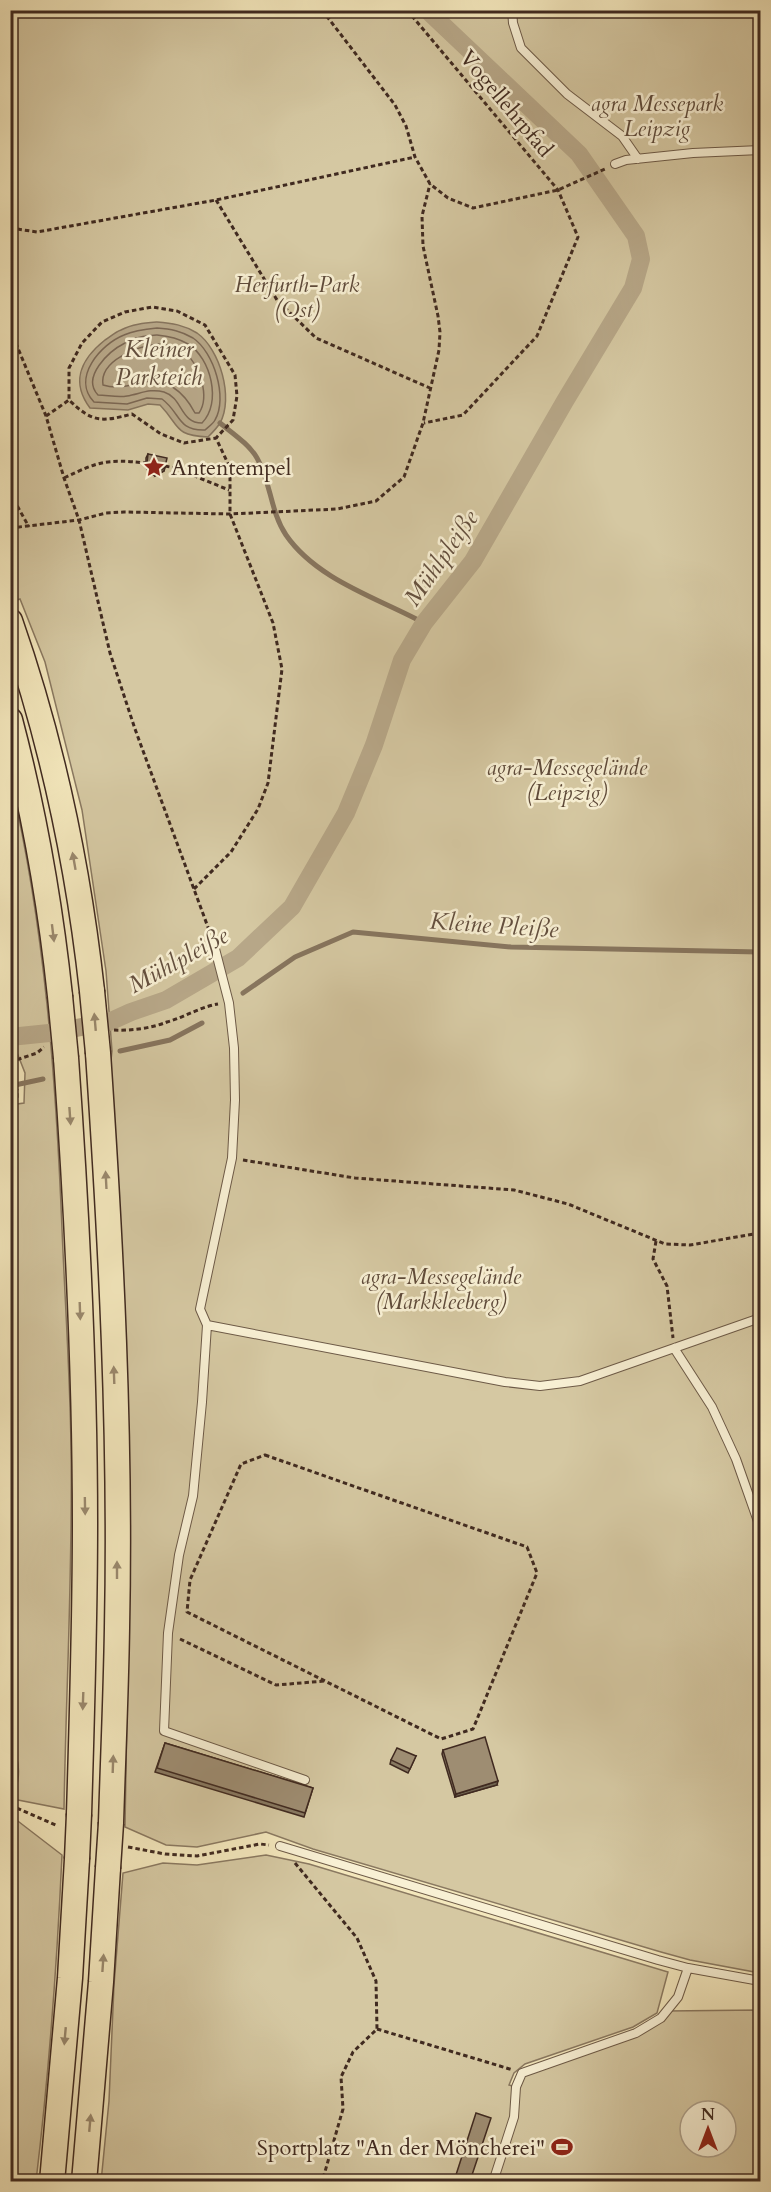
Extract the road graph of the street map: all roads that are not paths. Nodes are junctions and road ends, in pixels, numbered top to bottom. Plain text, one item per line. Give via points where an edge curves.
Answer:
1 (512, 10) edge
2 (760, 150) edge
3 (638, 159) junction
4 (615, 164) dead end
5 (10, 621) edge
6 (10, 720) edge
7 (213, 941) road end
8 (760, 1318) edge
9 (207, 1325) junction
10 (674, 1348) junction
11 (760, 1527) edge
12 (305, 1780) dead end
13 (280, 1846) road end
14 (688, 1968) junction
15 (760, 1981) edge
16 (52, 2181) edge
17 (84, 2181) edge
18 (494, 2181) edge

1 - 3 lane via 521,48 567,94 622,136
2 - 3 lane
3 - 4 lane
17 -> 5 highway, bridge via 111,1823 117,1627 109,1233 98,1053 84,918 55,768 32,681
6 -> 16 highway, bridge via 40,850 60,996 57,1050 78,1239 84,1420 85,1632 71,1821 77,1859
7 - 9 lane via 229,1003 235,1100 232,1158 200,1309
8 - 10 lane
9 - 10 lane via 540,1386 580,1381
9 - 12 lane via 193,1496 179,1555 168,1633 164,1731
10 - 11 lane via 712,1407
13 - 14 lane
14 - 15 lane
14 - 18 lane via 678,1997 661,2018 636,2033 522,2073 516,2087 514,2118

